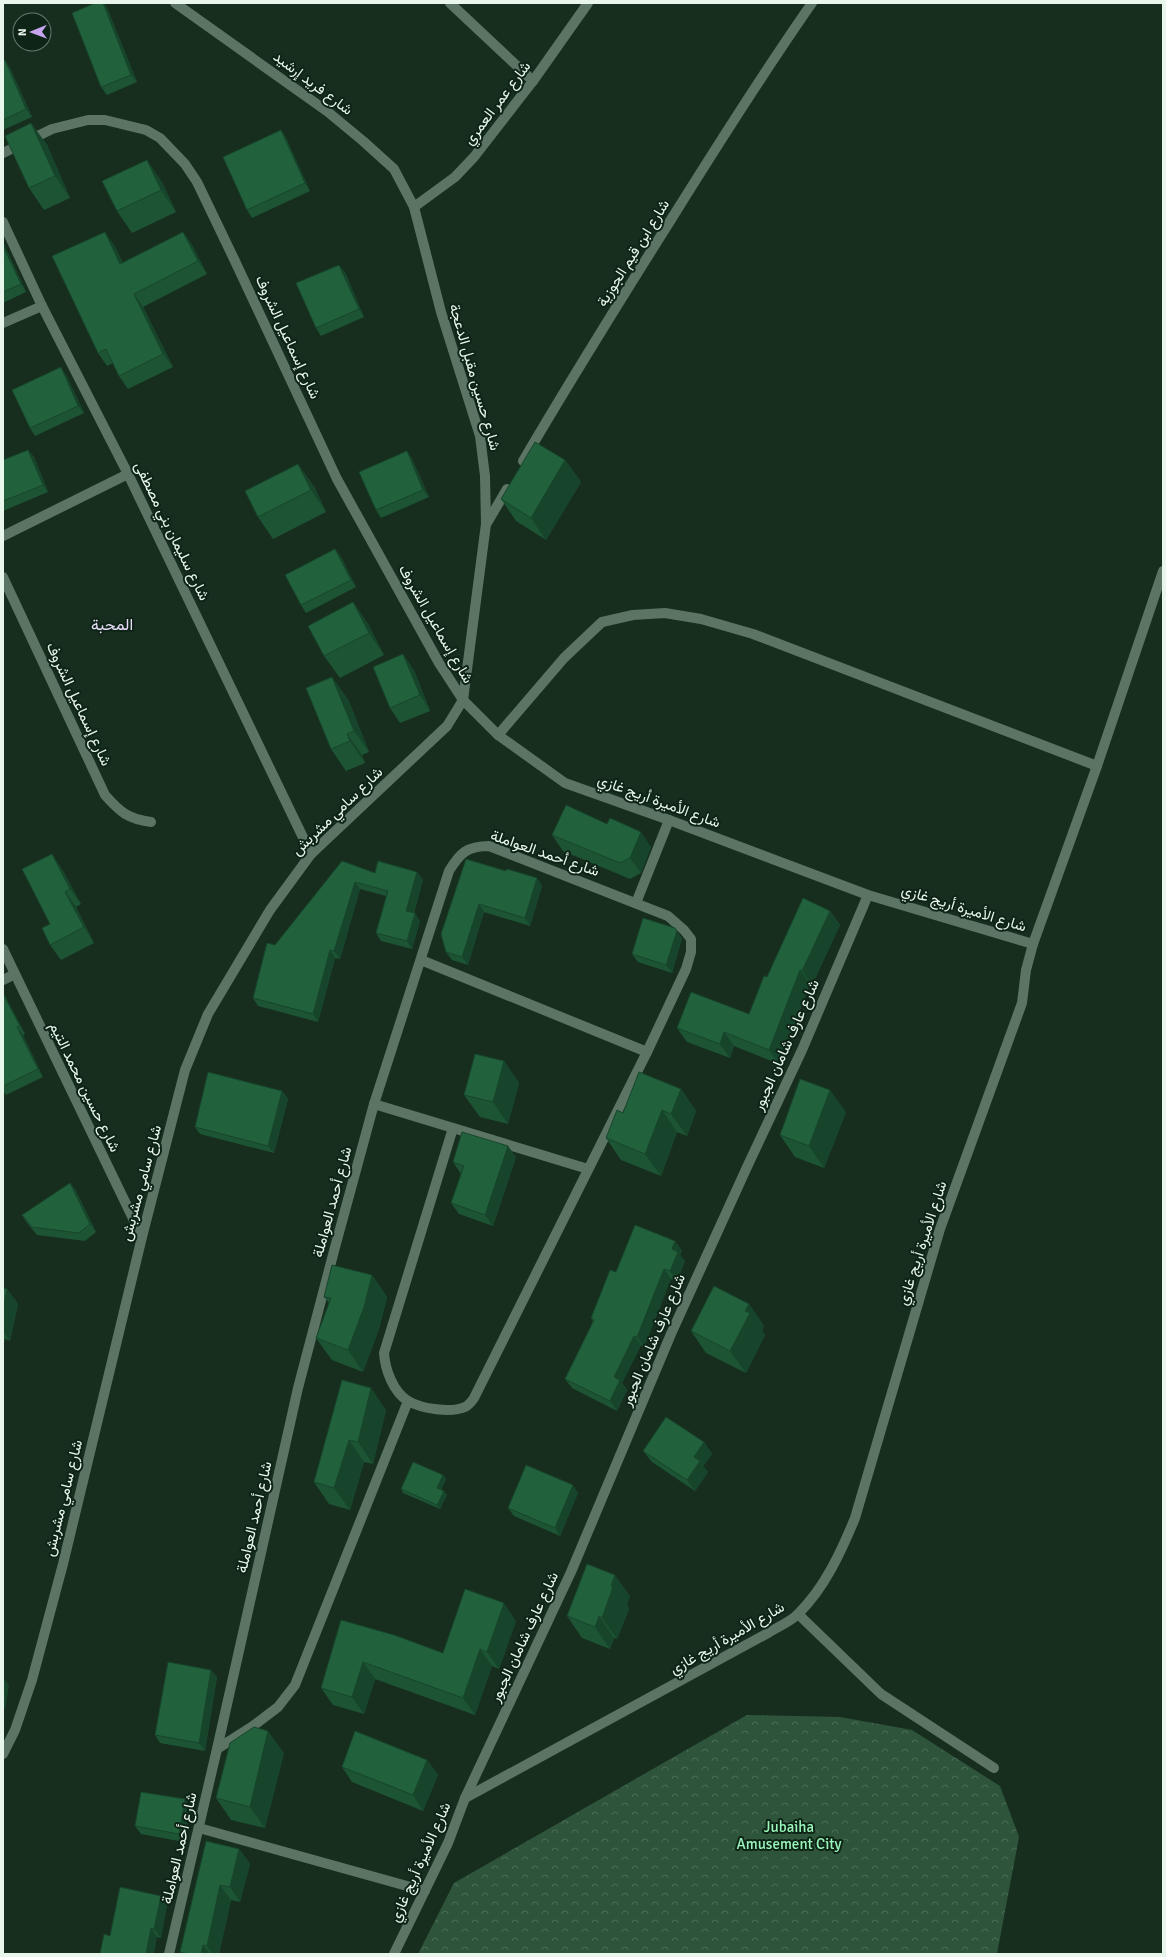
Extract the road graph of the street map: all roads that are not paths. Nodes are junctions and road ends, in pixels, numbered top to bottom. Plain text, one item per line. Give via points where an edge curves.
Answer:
1 (175, 3) edge
2 (450, 3) edge
3 (588, 3) edge
4 (812, 3) edge
5 (533, 81) junction
6 (3, 153) edge
7 (414, 207) junction
8 (3, 222) edge
9 (42, 306) junction
10 (3, 323) edge
11 (518, 470) edge
12 (128, 474) junction
13 (510, 483) edge
14 (486, 524) junction
15 (3, 536) edge
16 (1163, 571) edge
17 (3, 577) edge
18 (463, 700) junction
19 (498, 735) junction
20 (1097, 766) junction
21 (669, 820) junction
22 (151, 822) dead end
23 (311, 854) junction
24 (868, 895) junction
25 (636, 902) junction
26 (1033, 944) junction
27 (3, 950) edge
28 (421, 960) junction
29 (15, 974) junction
30 (3, 980) edge
31 (647, 1052) junction
32 (374, 1104) junction
33 (453, 1128) junction
34 (588, 1169) junction
35 (142, 1237) junction
36 (408, 1401) junction
37 (798, 1614) junction
38 (217, 1749) junction
39 (3, 1754) edge
40 (994, 1768) dead end
41 (465, 1798) junction
42 (199, 1828) junction
43 (425, 1891) junction
44 (169, 1954) edge
45 (394, 1954) edge

1 - 7 street, شارع فريد إرشيد via 328,112 363,141 394,170
2 - 5 street
3 - 5 street, شارع عمر العمري
4 - 11 street, شارع ابن قيم الجوزية via 772,60 578,368
5 - 7 street, شارع عمر العمري via 474,157 455,177
6 - 18 street, شارع إسماعيل الشروف via 52,129 88,120 105,120 146,130 164,142 185,164 197,182 238,266 337,479 439,663
7 - 14 street, شارع حسين مقبل الدعجة via 441,312 480,436 485,476
8 - 9 street, شارع سليمان بني مصطفى
9 - 10 street
9 - 12 street, شارع سليمان بني مصطفى
12 - 15 street
12 - 23 street, شارع سليمان بني مصطفى
13 - 14 street
14 - 18 street, شارع حسين مقبل الدعجة
16 - 20 street
17 - 22 street, شارع إسماعيل الشروف via 105,795 118,810 138,820
18 - 19 street, شارع الأميرة أريج غازي
18 - 23 street, شارع سامي مشربش via 447,726
19 - 20 street via 564,658 602,622 632,614 665,613 701,619 753,634
19 - 21 street, شارع الأميرة أريج غازي via 565,783
20 - 26 street
21 - 24 street, شارع الأميرة أريج غازي
21 - 25 street
23 - 35 street, شارع سامي مشربش via 270,910 208,1014 185,1070
24 - 26 street, شارع الأميرة أريج غازي
24 - 41 street, شارع عارف شامان الجبور via 802,1050 671,1334 571,1572
25 - 28 street, شارع أحمد العواملة via 490,846 470,848 457,858 449,871
25 - 31 street, شارع أحمد العواملة via 668,916 691,939 691,952 686,969
26 - 37 street, شارع الأميرة أريج غازي via 1026,970 1022,1003 940,1229 855,1518 838,1559
27 - 29 street, شارع حسين محمد التيم
28 - 31 street
28 - 32 street, شارع أحمد العواملة
29 - 30 street
29 - 35 street, شارع حسين محمد التيم
31 - 34 street, شارع أحمد العواملة
32 - 33 street
32 - 38 street, شارع أحمد العواملة via 298,1388
33 - 34 street
33 - 36 street via 384,1353 389,1375 396,1388
34 - 36 street, شارع أحمد العواملة via 474,1398 466,1406 453,1410 433,1409
35 - 39 street, شارع سامي مشربش via 34,1673 15,1730
36 - 38 street via 295,1685 278,1707 254,1726
37 - 40 street via 881,1694
37 - 41 street, شارع الأميرة أريج غازي via 727,1657
38 - 42 street, شارع أحمد العواملة
41 - 43 street, شارع الأميرة أريج غازي via 448,1843
42 - 43 street
42 - 44 street, شارع أحمد العواملة
43 - 45 street, شارع الأميرة أريج غازي

